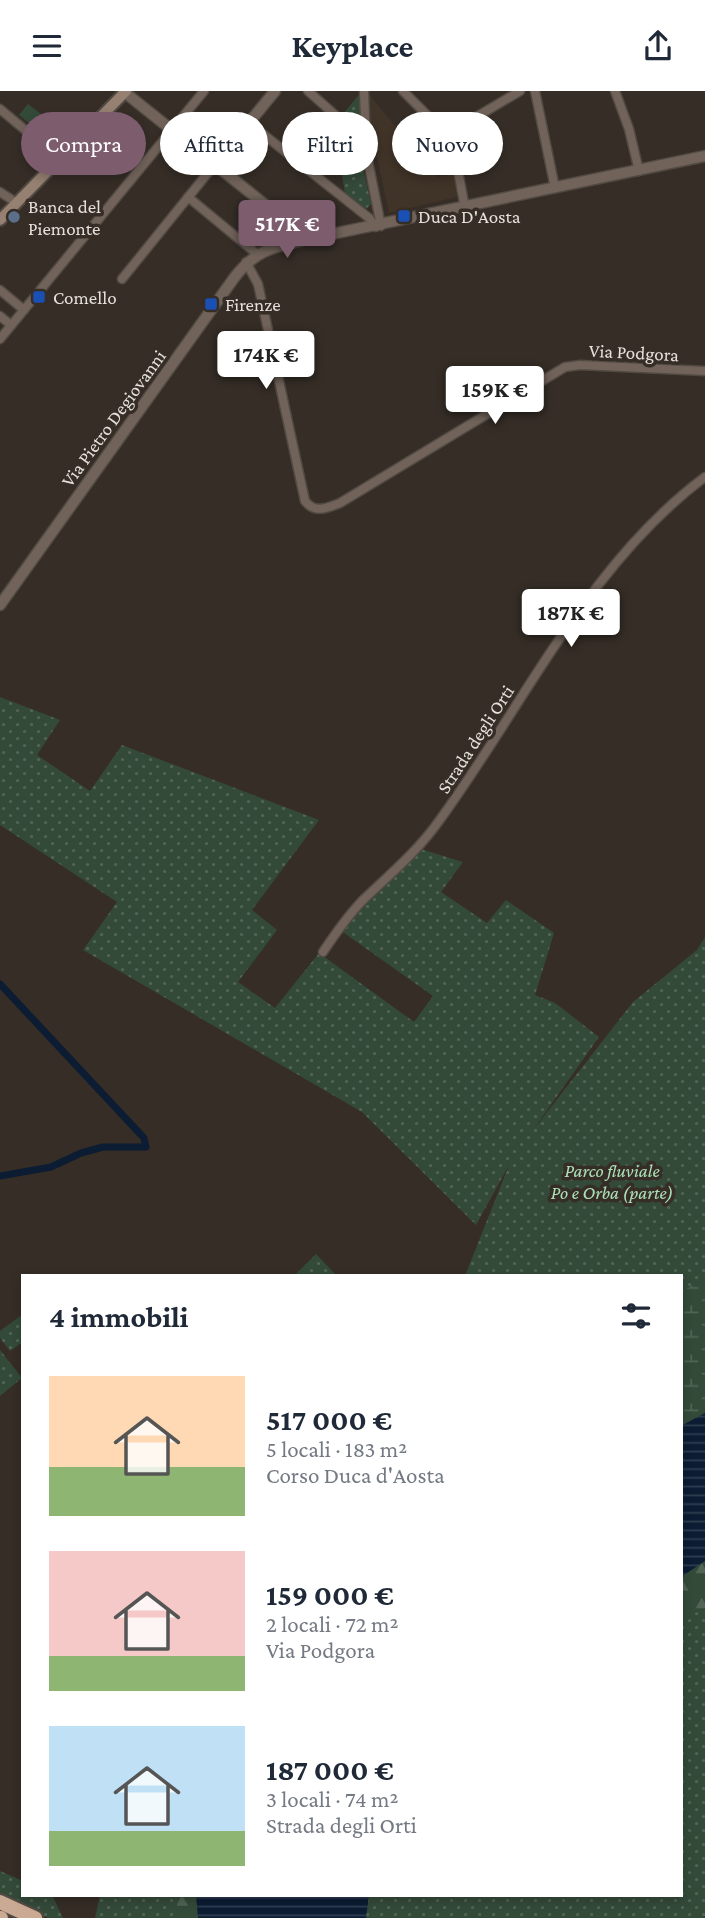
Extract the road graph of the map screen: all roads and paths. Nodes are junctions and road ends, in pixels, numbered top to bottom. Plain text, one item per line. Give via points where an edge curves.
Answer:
1 (124, 91) edge
2 (204, 91) edge
3 (275, 91) edge
4 (309, 91) edge
5 (364, 91) edge
6 (403, 91) edge
7 (520, 91) edge
8 (535, 91) edge
9 (615, 91) edge
10 (0, 109) edge
11 (104, 112) edge
12 (187, 112) edge
13 (258, 112) edge
14 (333, 112) edge
15 (365, 112) edge
16 (424, 112) edge
17 (485, 112) edge
18 (160, 120) edge
19 (21, 126) edge
20 (268, 138) edge
21 (160, 145) edge
22 (705, 156) edge
23 (639, 170) junction
24 (44, 175) edge
25 (206, 175) edge
26 (229, 175) edge
27 (370, 175) edge
28 (459, 175) edge
29 (555, 188) junction
30 (0, 192) edge
31 (188, 197) junction
32 (17, 203) junction
33 (465, 208) junction
34 (0, 220) edge
35 (378, 226) junction
36 (308, 239) junction
37 (257, 254) junction
38 (246, 263) junction
39 (122, 279) dead end
40 (0, 289) edge
41 (24, 310) junction
42 (0, 316) edge
43 (11, 325) junction
44 (0, 339) edge
45 (705, 371) edge
46 (705, 477) edge
47 (0, 605) edge
48 (323, 952) dead end
49 (0, 1902) edge
50 (35, 1918) edge

1 - 11 main road
1 - 18 street
2 - 12 street
3 - 13 street
4 - 14 street
5 - 15 street
6 - 16 street
7 - 17 street
8 - 29 street
9 - 23 street
10 - 19 street
20 - 35 street
21 - 41 street
22 - 23 street
23 - 29 street
24 - 32 main road
25 - 31 street
26 - 36 street
27 - 35 street
28 - 33 street
29 - 33 street
30 - 32 street
31 - 37 street
31 - 39 street
32 - 34 main road
33 - 35 street
35 - 36 street
36 - 37 street
37 - 38 street, Via Pietro Degiovanni
38 - 45 street, Via Podgora via 258,284 303,491 308,505 321,510 340,503 565,367
38 - 47 street, Via Pietro Degiovanni
40 - 41 street
41 - 43 street
42 - 43 street
43 - 44 street
46 - 48 street, Strada degli Orti via 665,510 610,571 556,644 440,821 398,870 343,922
49 - 50 highway

